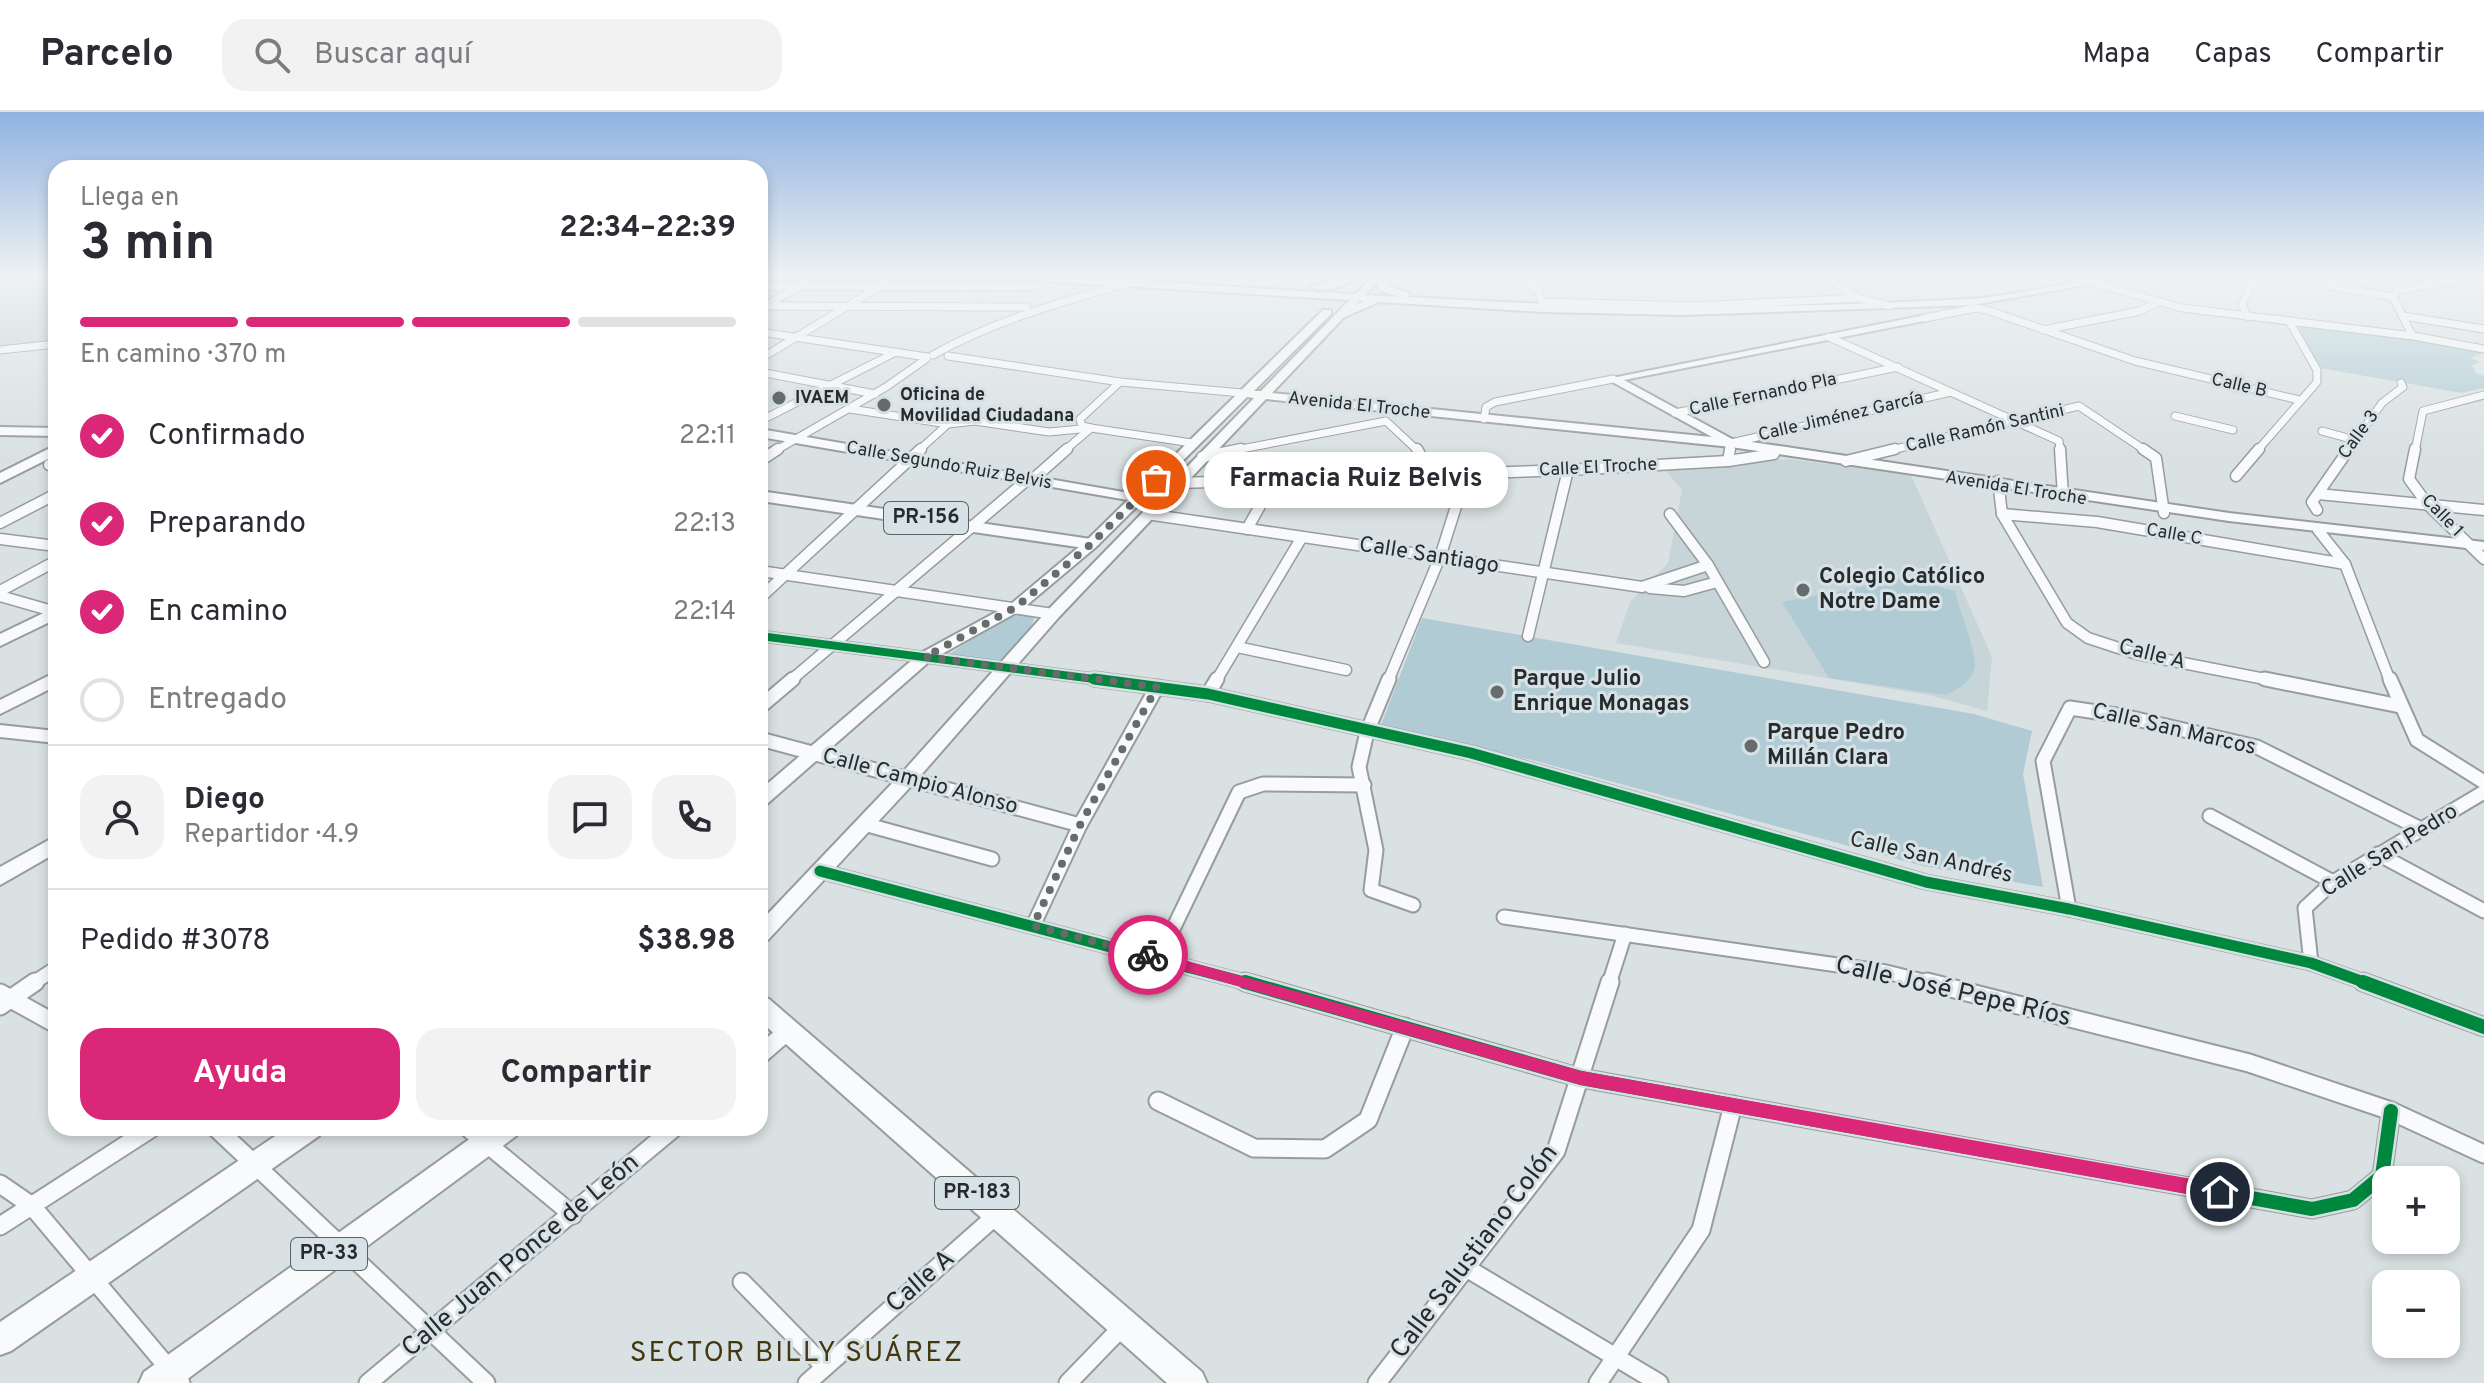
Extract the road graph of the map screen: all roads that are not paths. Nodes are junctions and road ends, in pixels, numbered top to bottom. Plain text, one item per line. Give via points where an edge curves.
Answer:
1 (783, 335) edge
2 (798, 335) edge
3 (977, 335) edge
4 (979, 335) edge
5 (1309, 335) edge
6 (1315, 335) edge
7 (1838, 335) edge
8 (2055, 335) edge
9 (2297, 335) edge
10 (2414, 335) edge
11 (795, 337) junction
12 (1829, 337) junction
13 (48, 347) edge
14 (2484, 349) edge
15 (0, 352) edge
16 (896, 352) junction
17 (768, 354) edge
18 (936, 358) junction
19 (1898, 367) junction
20 (768, 373) edge
21 (1613, 379) junction
22 (1120, 382) junction
23 (2401, 383) dead end
24 (830, 385) junction
25 (1952, 392) junction
26 (1242, 393) junction
27 (875, 394) junction
28 (1265, 396) junction
29 (2481, 397) edge
30 (2299, 400) junction
31 (850, 409) junction
32 (1675, 413) junction
33 (2175, 416) dead end
34 (768, 417) edge
35 (1484, 419) junction
36 (2018, 421) junction
37 (948, 424) junction
38 (48, 426) edge
39 (1233, 427) junction
40 (1091, 428) junction
41 (1704, 429) junction
42 (2233, 430) dead end
43 (0, 431) edge
44 (20, 431) junction
45 (2322, 431) dead end
46 (48, 433) edge
47 (768, 434) edge
48 (48, 438) edge
49 (792, 438) junction
50 (1683, 439) junction
51 (2355, 440) junction
52 (1192, 443) junction
53 (1269, 445) junction
54 (1737, 447) junction
55 (48, 453) edge
56 (768, 455) edge
57 (1202, 457) junction
58 (909, 459) junction
59 (1846, 461) junction
60 (0, 465) edge
61 (1568, 470) junction
62 (1432, 475) junction
63 (1466, 475) junction
64 (2236, 476) dead end
65 (0, 479) edge
66 (1030, 480) junction
67 (1274, 481) junction
68 (1180, 483) junction
69 (1998, 483) junction
70 (2062, 493) junction
71 (2318, 494) junction
72 (768, 497) edge
73 (48, 498) edge
74 (1137, 498) junction
75 (2428, 505) junction
76 (856, 509) junction
77 (2163, 510) junction
78 (2317, 510) dead end
79 (2484, 510) edge
80 (1147, 514) junction
81 (1670, 514) dead end
82 (2002, 514) junction
83 (0, 523) edge
84 (976, 525) junction
85 (1247, 529) junction
86 (2318, 530) junction
87 (1302, 537) junction
88 (0, 539) edge
89 (1091, 544) junction
90 (48, 545) edge
91 (2477, 545) edge
92 (1440, 557) junction
93 (2484, 559) edge
94 (2345, 564) junction
95 (1708, 565) junction
96 (48, 566) edge
97 (768, 572) edge
98 (1545, 573) junction
99 (786, 574) junction
100 (1717, 582) junction
101 (1642, 587) junction
102 (897, 590) junction
103 (768, 591) edge
104 (0, 594) edge
105 (1016, 607) junction
106 (48, 609) edge
107 (1053, 614) junction
108 (48, 616) edge
109 (1528, 636) dead end
110 (768, 637) edge
111 (0, 641) edge
112 (833, 645) junction
113 (1237, 647) junction
114 (925, 657) junction
115 (1764, 662) dead end
116 (1005, 667) junction
117 (1346, 670) dead end
118 (48, 682) edge
119 (1157, 687) junction
120 (1208, 694) junction
121 (768, 700) edge
122 (2400, 706) junction
123 (0, 708) edge
124 (0, 731) edge
125 (1367, 732) junction
126 (48, 736) edge
127 (768, 741) edge
128 (814, 754) junction
129 (907, 779) junction
130 (2484, 782) edge
131 (1364, 785) junction
132 (2484, 792) edge
133 (768, 793) edge
134 (2210, 816) dead end
135 (864, 824) junction
136 (1080, 825) junction
137 (2421, 829) junction
138 (48, 848) edge
139 (2378, 854) junction
140 (992, 859) dead end
141 (820, 871) junction
142 (0, 877) edge
143 (2333, 882) junction
144 (1413, 905) dead end
145 (2069, 909) junction
146 (2484, 911) edge
147 (1504, 917) dead end
148 (768, 926) edge
149 (1033, 926) junction
150 (1625, 934) junction
151 (1159, 958) junction
152 (2311, 963) junction
153 (48, 973) edge
154 (4, 999) edge
155 (768, 1012) edge
156 (48, 1020) edge
157 (1405, 1027) junction
158 (2484, 1027) edge
159 (790, 1029) junction
160 (768, 1048) edge
161 (1581, 1078) junction
162 (1158, 1101) dead end
163 (1733, 1105) junction
164 (2391, 1111) junction
165 (140, 1136) edge
166 (224, 1136) edge
167 (297, 1136) edge
168 (482, 1136) edge
169 (489, 1136) edge
170 (665, 1136) edge
171 (2484, 1154) edge
172 (255, 1165) junction
173 (0, 1184) edge
174 (32, 1206) junction
175 (999, 1213) junction
176 (573, 1215) junction
177 (0, 1226) edge
178 (340, 1246) junction
179 (1468, 1269) junction
180 (91, 1277) junction
181 (742, 1282) dead end
182 (1124, 1325) junction
183 (431, 1331) junction
184 (0, 1340) edge
185 (1615, 1357) junction
186 (825, 1367) junction
187 (169, 1379) edge
188 (368, 1383) edge
189 (486, 1383) edge
190 (807, 1383) edge
191 (1068, 1383) edge
192 (1191, 1383) edge
193 (1377, 1383) edge
194 (1598, 1383) edge
195 (1659, 1383) edge

1 - 11 street
2 - 11 street
3 - 18 street via 952,343
4 - 18 street
5 - 26 street
6 - 28 street
7 - 12 street
8 - 30 street, Calle B via 2135,361
9 - 30 street via 2317,370 2317,382
10 - 14 street
11 - 16 street
11 - 17 street
12 - 19 street
12 - 21 street
13 - 15 street
16 - 18 street
16 - 24 street
18 - 22 street
18 - 27 street
19 - 25 street
19 - 32 street, Calle Fernando Pla
20 - 24 street
21 - 32 street
21 - 35 street via 1495,402 1486,407
22 - 26 street
22 - 40 street via 1080,419 1082,426
23 - 51 street, Calle 3 via 2403,387 2382,403
24 - 27 street
24 - 34 street
25 - 36 street
25 - 54 street, Calle Jiménez García
26 - 28 street, Avenida El Troche
26 - 52 street
27 - 31 street
28 - 35 street, Avenida El Troche
28 - 39 street
29 - 75 street, Calle 1 via 2423,411 2409,479
30 - 64 street
31 - 37 street
31 - 49 street
32 - 41 street
33 - 42 street
35 - 50 street, Avenida El Troche
36 - 59 street, Calle Ramón Santini
36 - 70 street via 2059,441
36 - 77 street, Calle Ramón Santini via 2079,406 2090,411 2156,458
37 - 40 street via 975,421 1049,432
37 - 58 street
38 - 44 main road
39 - 53 street via 1234,440 1241,444
39 - 57 street
40 - 52 street
40 - 66 street
41 - 50 street
41 - 54 street
43 - 44 main road
44 - 46 main road
45 - 51 street
47 - 49 street, Calle Segundo Ruiz Belvis
48 - 60 main road
49 - 56 street
49 - 58 street, Calle Segundo Ruiz Belvis
50 - 54 street, Avenida El Troche
51 - 71 street, Calle 3
52 - 74 street
53 - 57 street
53 - 62 street via 1386,421 1416,448
54 - 59 street, Avenida El Troche
54 - 59 street, Avenida El Troche
54 - 61 street, Calle El Troche
55 - 65 main road
57 - 68 street
58 - 66 street, Calle Segundo Ruiz Belvis
58 - 76 street
59 - 69 street, Avenida El Troche
61 - 63 street, Calle El Troche
61 - 98 street
62 - 63 street, Calle El Troche
62 - 67 street, Calle El Troche
63 - 92 street
66 - 74 street, Calle Segundo Ruiz Belvis
66 - 84 street
67 - 68 street, Calle El Troche
67 - 85 street
68 - 80 street
69 - 70 street, Avenida El Troche
69 - 82 street, Calle A
70 - 77 street, Avenida El Troche
71 - 75 street
71 - 78 street via 2312,502
72 - 76 main road, PR-156
73 - 83 street
74 - 80 street
74 - 89 street
75 - 79 street
75 - 91 street, Calle 1
76 - 84 main road, PR-156
76 - 99 street
77 - 86 street, Avenida El Troche
80 - 85 street, Calle Santiago
80 - 107 street
81 - 95 street
82 - 94 street, Calle C via 2097,522
82 - 122 street, Calle A via 2067,623 2088,638 2137,654
84 - 89 main road, PR-156
84 - 102 street
85 - 87 street, Calle Santiago
86 - 91 street, Avenida El Troche
86 - 94 street
87 - 92 street, Calle Santiago
87 - 113 street
88 - 90 street
89 - 105 street
91 - 93 street
92 - 98 street, Calle Santiago
92 - 125 street
94 - 122 street
95 - 100 street
95 - 101 street, Calle Santiago
96 - 104 street
97 - 99 street
98 - 101 street, Calle Santiago
98 - 109 street
99 - 102 street
99 - 103 street
100 - 101 street via 1684,591
100 - 115 street
102 - 105 street
102 - 112 street
104 - 106 street
105 - 107 street
105 - 114 street
107 - 116 street
108 - 111 main road
110 - 112 street, Calle San Andrés
112 - 114 street, Calle San Andrés
112 - 121 street
113 - 117 street
113 - 120 street
114 - 116 street, Calle San Andrés
114 - 128 street
116 - 119 street, Calle San Andrés
116 - 129 street
118 - 123 main road
119 - 120 street, Calle San Andrés
119 - 136 street
120 - 125 street, Calle San Andrés
122 - 130 street via 2417,740
124 - 126 main road
125 - 131 street via 1359,767
125 - 145 street, Calle San Andrés via 1471,753 1926,882
127 - 128 street, Calle Campio Alonso
128 - 129 street, Calle Campio Alonso
128 - 133 street
129 - 135 street
129 - 136 street, Calle Campio Alonso
131 - 144 street via 1376,850 1371,890
131 - 151 street via 1263,784 1239,792
132 - 137 street, Calle San Pedro
134 - 143 street
135 - 140 street
135 - 141 street
136 - 149 street
137 - 139 street, Calle San Pedro
137 - 145 street, Calle San Marcos via 2257,747 2070,708 2043,761
138 - 142 main road
139 - 143 street, Calle San Pedro
139 - 146 street
141 - 148 street
141 - 149 street
143 - 152 street, Calle San Pedro via 2305,908
145 - 152 street, Calle San Andrés
147 - 150 street, Calle José Pepe Ríos
149 - 151 street
150 - 161 street, Calle Salustiano Colón
150 - 164 street, Calle José Pepe Ríos via 1886,972 2249,1063
151 - 157 street
152 - 158 street, Calle San Andrés
153 - 154 street
154 - 156 street
155 - 159 main road, PR-183
157 - 161 street
157 - 162 street via 1368,1120 1325,1149 1254,1148
159 - 160 street
159 - 175 main road, PR-183
161 - 163 street
161 - 179 street, Calle Salustiano Colón via 1556,1151
163 - 164 street via 2312,1209 2353,1200 2382,1176
163 - 185 street via 1701,1230
164 - 171 street, Calle José Pepe Ríos
165 - 174 street
166 - 172 street
167 - 172 main road
168 - 178 main road, PR-33
169 - 176 street
170 - 176 street, Calle Juan Ponce de León
172 - 178 street
172 - 180 main road
173 - 174 street
174 - 177 street
174 - 180 street
175 - 182 main road, PR-183
175 - 186 street, Calle A
176 - 183 street, Calle Juan Ponce de León
178 - 183 street
178 - 187 main road, PR-33
179 - 185 street
179 - 193 street, Calle Salustiano Colón
180 - 184 main road
180 - 187 street
181 - 186 street
182 - 191 street
182 - 192 main road, PR-183
183 - 188 street, Calle Juan Ponce de León
183 - 189 street
185 - 194 street
185 - 195 street
186 - 190 street, Calle A

